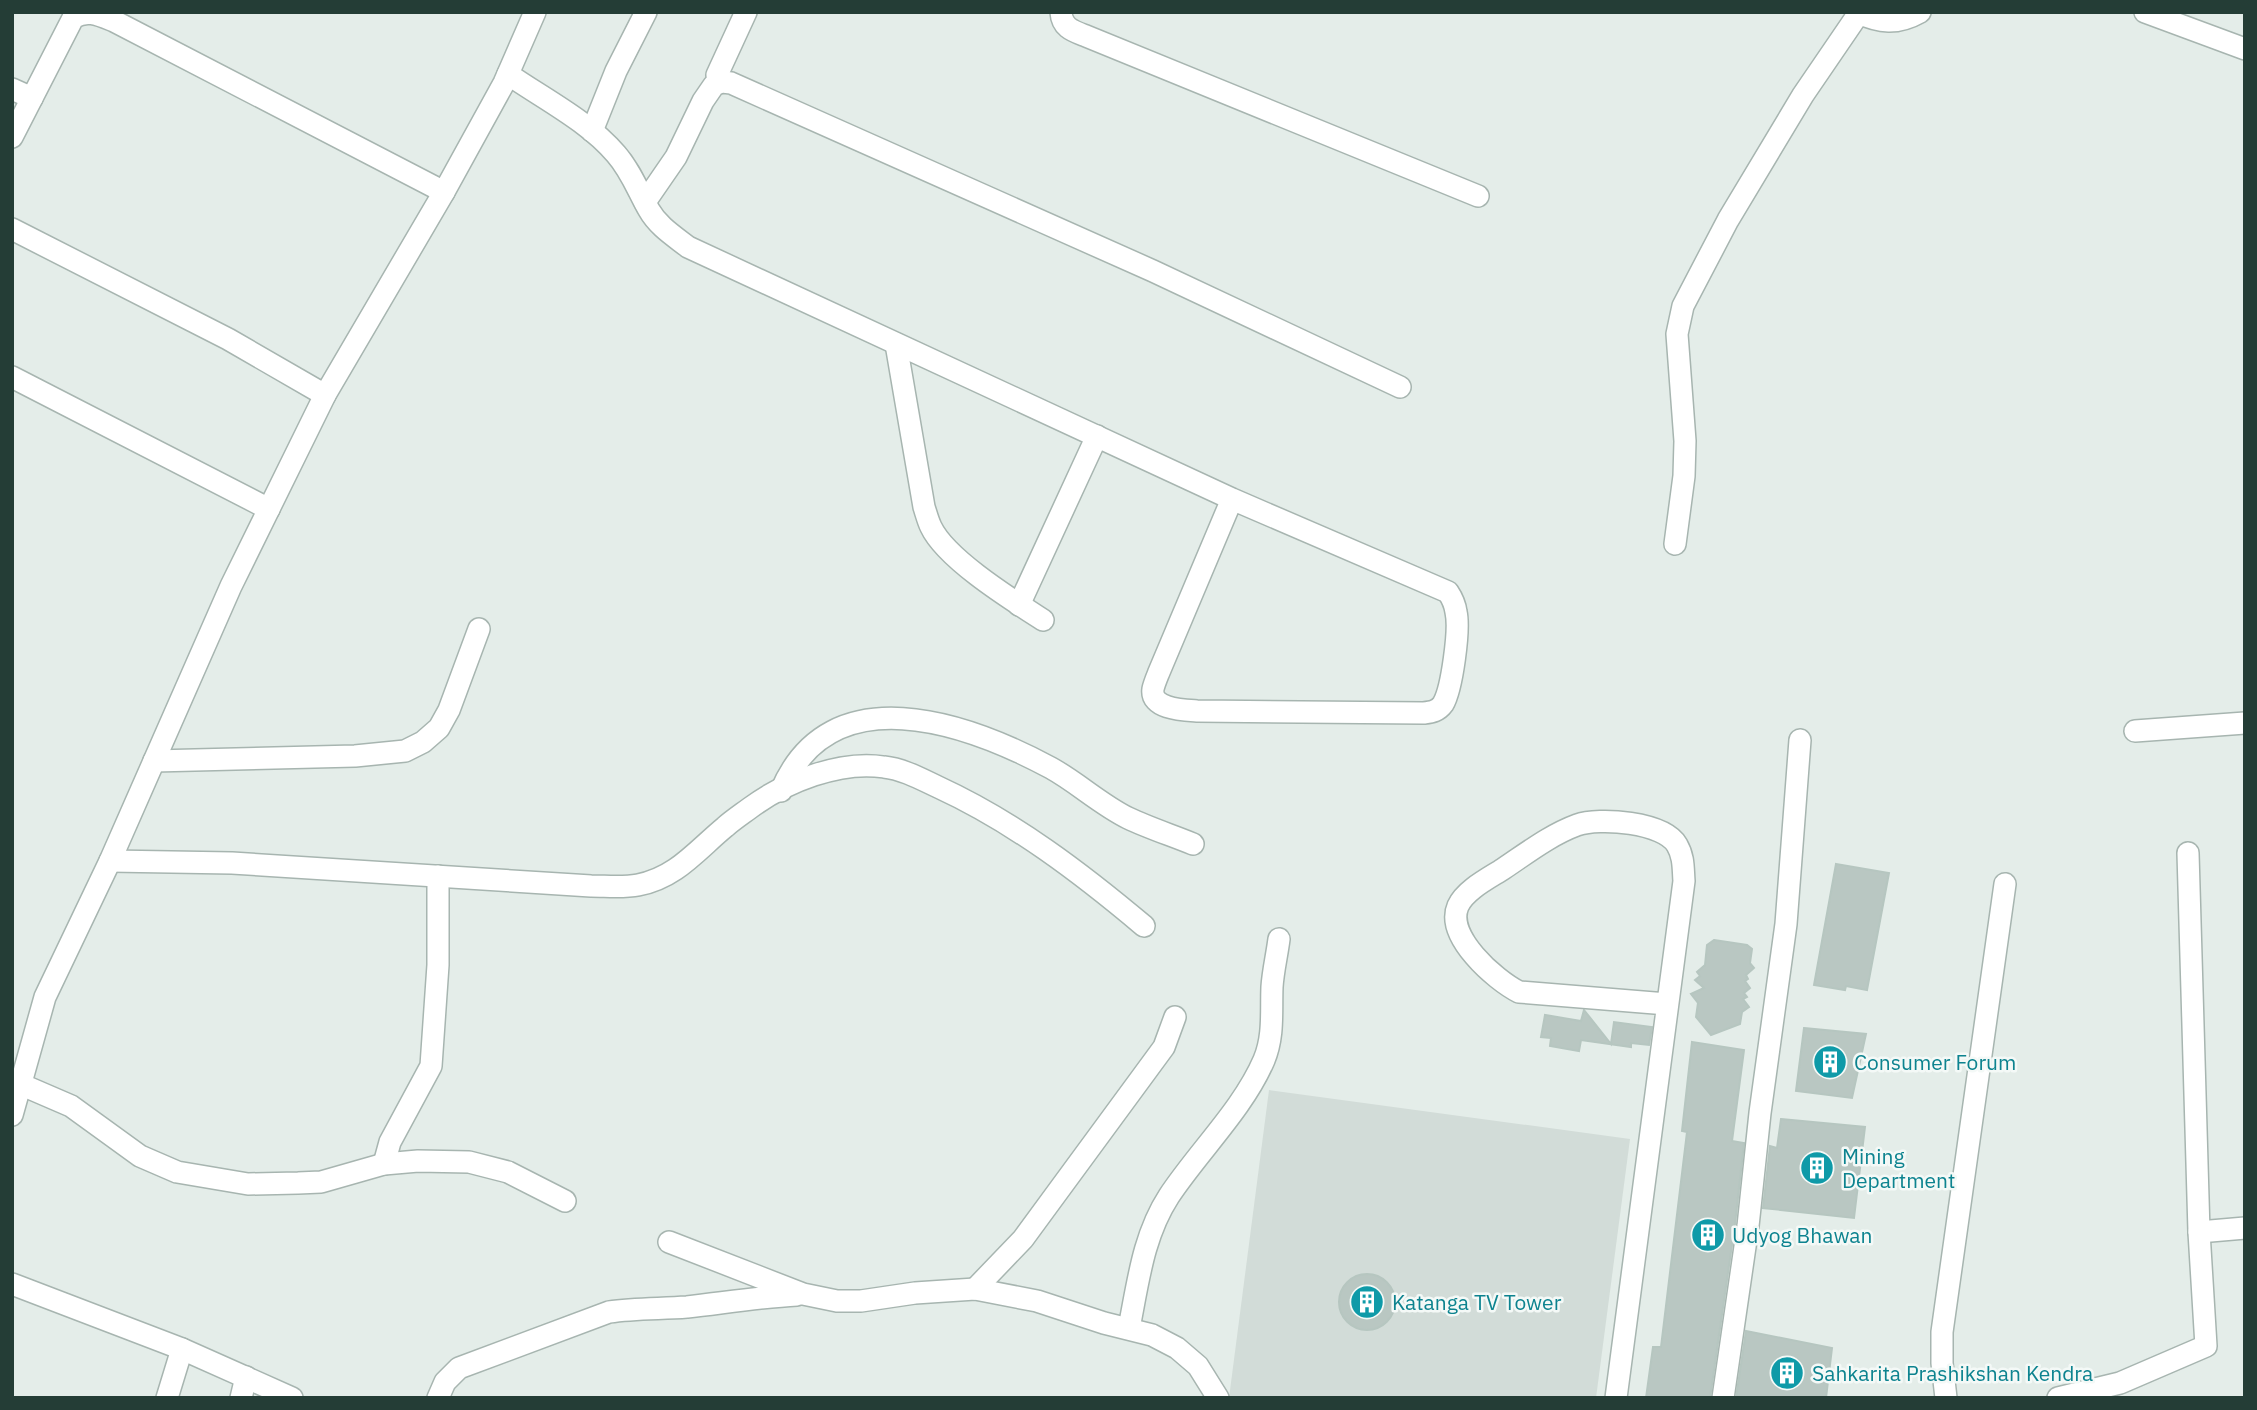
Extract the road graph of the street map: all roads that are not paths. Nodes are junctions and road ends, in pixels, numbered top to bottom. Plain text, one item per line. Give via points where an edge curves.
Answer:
1 (536, 12) edge
2 (646, 12) edge
3 (746, 12) edge
4 (1061, 12) edge
5 (1920, 12) edge
6 (2145, 12) edge
7 (1857, 13) edge
8 (2245, 48) edge
9 (508, 74) junction
10 (717, 75) dead end
11 (12, 89) edge
12 (32, 97) junction
13 (592, 131) junction
14 (12, 137) edge
15 (444, 192) junction
16 (1478, 195) dead end
17 (645, 202) junction
18 (12, 229) edge
19 (896, 344) junction
20 (12, 377) edge
21 (1400, 387) dead end
22 (325, 395) junction
23 (1097, 436) junction
24 (1232, 499) junction
25 (269, 509) junction
26 (1675, 544) dead end
27 (1019, 605) junction
28 (1043, 620) dead end
29 (479, 629) dead end
30 (2245, 723) edge
31 (2135, 731) dead end
32 (1800, 740) dead end
33 (154, 761) junction
34 (781, 791) junction
35 (1193, 844) dead end
36 (2188, 853) dead end
37 (110, 862) junction
38 (438, 876) junction
39 (2005, 884) dead end
40 (1144, 926) dead end
41 (1279, 939) dead end
42 (1667, 1004) junction
43 (1175, 1017) dead end
44 (20, 1084) junction
45 (12, 1115) edge
46 (384, 1164) junction
47 (565, 1201) dead end
48 (2245, 1228) edge
49 (2199, 1232) junction
50 (668, 1242) dead end
51 (12, 1284) edge
52 (975, 1289) junction
53 (803, 1294) junction
54 (1129, 1328) junction
55 (182, 1349) junction
56 (243, 1387) edge
57 (167, 1398) edge
58 (292, 1398) edge
59 (438, 1398) edge
60 (1218, 1398) edge
61 (1616, 1398) edge
62 (1723, 1398) edge
63 (1946, 1398) edge
64 (2058, 1398) edge

1 - 9 street
2 - 13 street
3 - 10 street
4 - 16 street via 1067,28
5 - 7 street via 1892,23
6 - 8 street
7 - 26 street via 1755,174 1683,306 1677,334 1684,476
9 - 13 street
9 - 15 street
11 - 12 street
12 - 14 street
12 - 15 street via 73,18 89,13 114,21
13 - 17 street via 617,155
15 - 22 street
17 - 19 street via 666,231 688,247
17 - 21 street via 676,157 703,101 715,85 731,82
18 - 22 street via 228,339
19 - 23 street
19 - 27 street via 931,528 947,549
20 - 25 street
22 - 25 street
23 - 24 street
23 - 27 street
24 - 24 street via 1159,672 1153,690 1158,703 1197,711 1411,713 1442,705 1457,641 1457,615 1448,592
25 - 33 street via 230,586
27 - 28 street
29 - 33 street via 439,728 405,751
30 - 31 street
32 - 62 street via 1786,924
33 - 37 street
34 - 35 street via 801,754 821,737 876,717 914,719 984,737 1053,769 1128,818
34 - 38 street via 724,827 661,879 636,885 590,886
34 - 40 street via 824,770 883,766 907,772 972,802 1084,876
36 - 49 street
37 - 38 street via 232,863
37 - 44 street via 45,997
38 - 46 street via 431,1066 390,1142
39 - 63 street via 1942,1332
41 - 54 street via 1273,1016 1264,1059 1250,1087 1168,1198 1151,1231
42 - 42 street via 1684,881 1683,859 1676,842 1665,834 1610,821 1580,824 1558,832 1483,882 1457,907 1456,928 1463,940 1508,987 1519,992
42 - 61 street
43 - 52 street via 1164,1047 1056,1195 1023,1239
44 - 45 street
44 - 46 street via 71,1106 140,1156 177,1172 248,1184 298,1184
46 - 47 street via 469,1162 508,1172
48 - 49 street
49 - 64 street via 2206,1346 2120,1383
50 - 53 street
51 - 55 street
52 - 53 street via 837,1301
52 - 54 street via 1037,1301
53 - 59 street via 609,1312 459,1368 444,1382
54 - 60 street via 1177,1348 1198,1366
55 - 56 street
55 - 57 street
56 - 58 street

